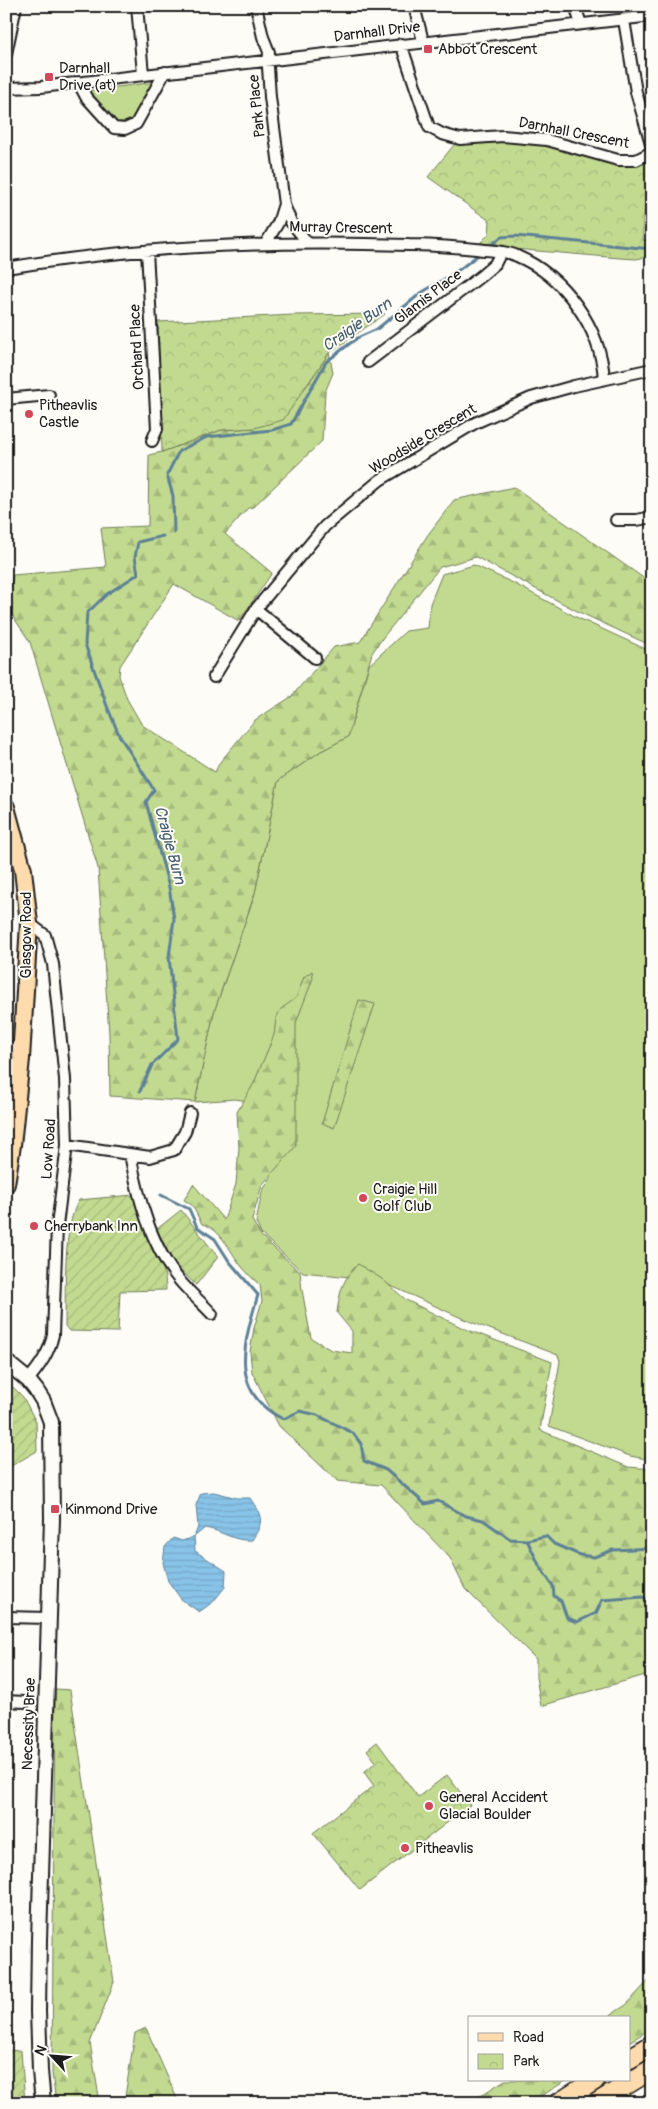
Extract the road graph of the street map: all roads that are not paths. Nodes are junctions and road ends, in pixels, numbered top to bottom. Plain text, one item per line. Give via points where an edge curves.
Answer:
1 (16, 6) edge
2 (137, 6) edge
3 (256, 6) edge
4 (414, 6) edge
5 (575, 6) edge
6 (652, 16) edge
7 (624, 20) junction
8 (580, 24) junction
9 (424, 41) junction
10 (401, 44) junction
11 (6, 54) edge
12 (269, 59) junction
13 (165, 72) junction
14 (143, 74) junction
15 (78, 82) junction
16 (6, 88) edge
17 (652, 147) edge
18 (652, 152) edge
19 (284, 204) junction
20 (307, 242) junction
21 (266, 243) junction
22 (147, 251) junction
23 (496, 251) junction
24 (6, 268) edge
25 (368, 362) dead end
26 (652, 369) edge
27 (604, 379) junction
28 (49, 395) dead end
29 (6, 399) edge
30 (152, 442) dead end
31 (652, 517) edge
32 (616, 520) dead end
33 (256, 609) junction
34 (315, 658) dead end
35 (214, 677) dead end
36 (6, 807) edge
37 (29, 923) junction
38 (14, 1047) edge
39 (190, 1113) dead end
40 (66, 1145) junction
41 (130, 1154) junction
42 (6, 1184) edge
43 (212, 1314) dead end
44 (6, 1362) edge
45 (28, 1380) junction
46 (6, 1617) edge
47 (48, 1618) junction
48 (6, 1701) edge
49 (25, 1702) dead end
50 (652, 2045) edge
51 (630, 2058) edge
52 (652, 2069) edge
53 (592, 2082) edge
54 (43, 2103) edge
55 (558, 2103) edge
56 (597, 2103) edge

1 - 11 street
2 - 14 street
3 - 12 street, Park Place
4 - 9 street
5 - 8 street
6 - 7 street, Darnhall Drive
7 - 8 street, Darnhall Drive
7 - 17 street, Darnhall Crescent via 636,92
8 - 9 street, Darnhall Drive
9 - 10 street, Darnhall Drive
10 - 12 street, Darnhall Drive
10 - 18 street, Darnhall Crescent via 429,127 442,134 460,139 503,136 547,140 618,160 636,160
12 - 13 street, Darnhall Drive
12 - 19 street, Park Place via 270,97
13 - 14 street, Darnhall Drive
13 - 15 street via 136,124 125,129 114,128
14 - 15 street, Darnhall Drive
15 - 16 street, Darnhall Drive
19 - 20 street, Park Place via 291,222
19 - 21 street, Park Place via 278,223
20 - 21 street, Murray Crescent
20 - 23 street, Murray Crescent via 458,246
21 - 22 street, Murray Crescent
22 - 24 street, Murray Crescent
22 - 30 street, Orchard Place via 157,429
23 - 25 street, Glamis Place via 495,264
23 - 27 street, Murray Crescent via 516,255 539,267 568,292 588,323
26 - 27 street, Woodside Crescent
27 - 33 street, Woodside Crescent via 531,398 475,424 380,480 325,526
28 - 29 street
31 - 32 street
33 - 34 street
33 - 35 street, Woodside Crescent
36 - 37 main road, Glasgow Road via 23,870
37 - 38 main road, Glasgow Road
37 - 40 street, Low Road via 45,935 53,964 65,1079
38 - 42 main road, Glasgow Road via 12,1145
39 - 41 street via 185,1132 174,1150 150,1157
40 - 41 street
40 - 45 street, Low Road via 56,1226 53,1335 50,1348
41 - 43 street via 135,1184 160,1250 179,1281
44 - 45 main road, Necessity Brae
45 - 47 main road, Necessity Brae via 43,1401 51,1422
46 - 47 street
47 - 54 main road, Necessity Brae via 38,2011
48 - 49 street
50 - 51 highway
52 - 56 highway
53 - 55 highway

